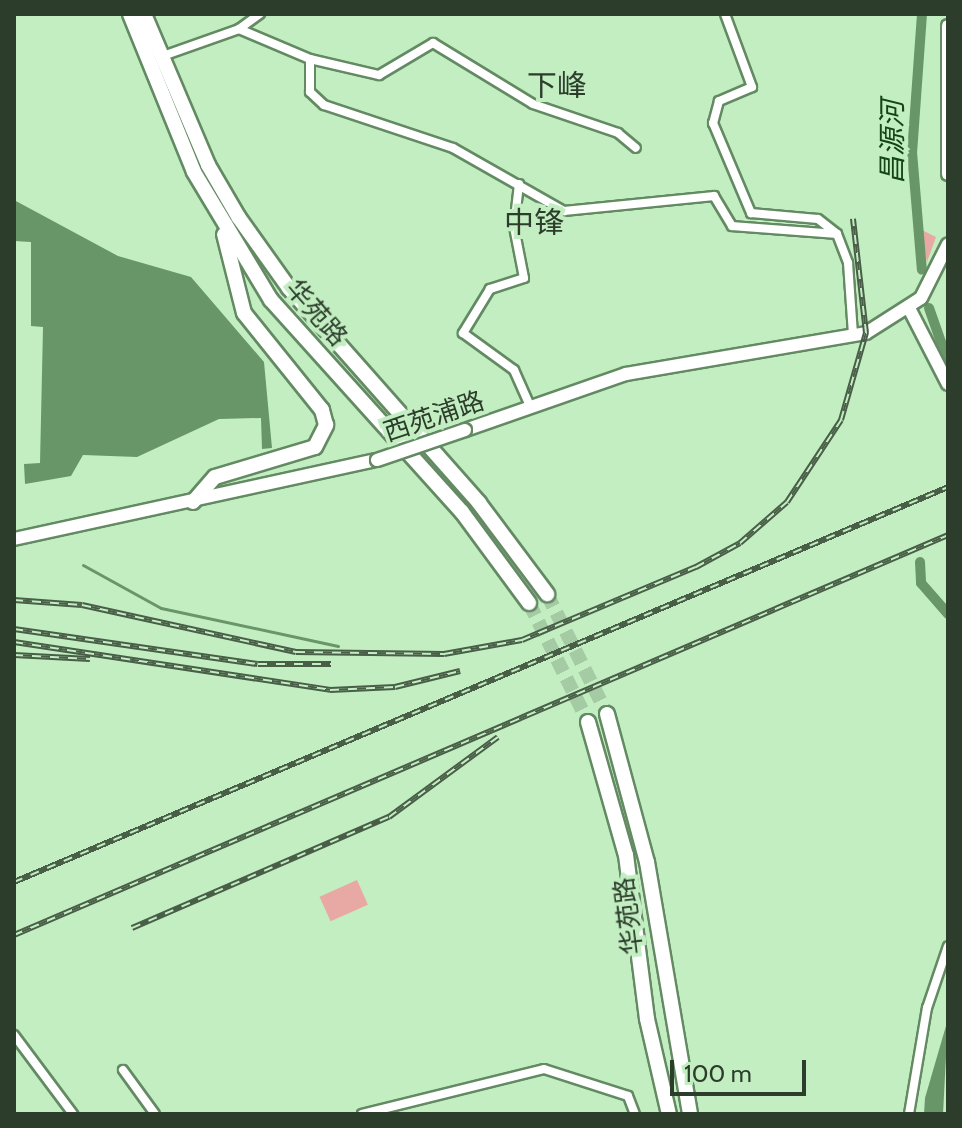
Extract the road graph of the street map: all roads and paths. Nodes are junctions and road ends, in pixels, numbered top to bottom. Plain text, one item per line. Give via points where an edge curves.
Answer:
1 (130, 14) edge
2 (144, 14) edge
3 (260, 14) edge
4 (725, 14) edge
5 (948, 26) edge
6 (239, 29) junction
7 (159, 57) junction
8 (310, 59) junction
9 (636, 148) dead end
10 (948, 174) edge
11 (519, 184) junction
12 (221, 222) junction
13 (837, 234) junction
14 (948, 244) edge
15 (910, 310) junction
16 (860, 333) junction
17 (948, 384) edge
18 (530, 406) junction
19 (193, 502) junction
20 (14, 539) edge
21 (547, 594) tunnel mouth
22 (529, 603) tunnel mouth
23 (607, 714) tunnel mouth
24 (588, 722) tunnel mouth
25 (948, 946) edge
26 (14, 1035) edge
27 (123, 1070) dead end
28 (73, 1114) edge
29 (155, 1114) edge
30 (362, 1114) edge
31 (635, 1114) edge
32 (669, 1114) edge
33 (690, 1114) edge
34 (909, 1114) edge

1 - 12 main road, 华苑路
2 - 7 main road, 华苑路
3 - 6 street
4 - 13 street via 752,87 719,101 713,123 751,213 818,219
5 - 10 street
6 - 7 street
6 - 8 street
7 - 21 main road, 华苑路 via 208,165 289,288 479,503
8 - 9 street via 379,75 433,43 533,104 618,133
8 - 11 street via 310,92 324,105 453,148
11 - 13 street via 564,211 714,196 732,226
11 - 18 street via 514,227 524,278 490,289 463,333 514,370
12 - 19 main road via 244,313 322,410 326,425 315,447 215,477
12 - 22 main road, 华苑路 via 271,300 462,512
13 - 16 street via 848,263
14 - 15 street via 939,272
15 - 16 street, 西苑浦路
15 - 17 street
16 - 18 street, 西苑浦路 via 665,365
18 - 19 street, 西苑浦路, bridge via 377,460
19 - 20 street, 西苑浦路
23 - 33 main road, 华苑路 via 647,862 668,1017
24 - 32 main road, 华苑路 via 626,855 647,1019
25 - 34 street via 927,1008
26 - 28 street
27 - 29 street
30 - 31 street via 418,1095 552,1069 628,1096

